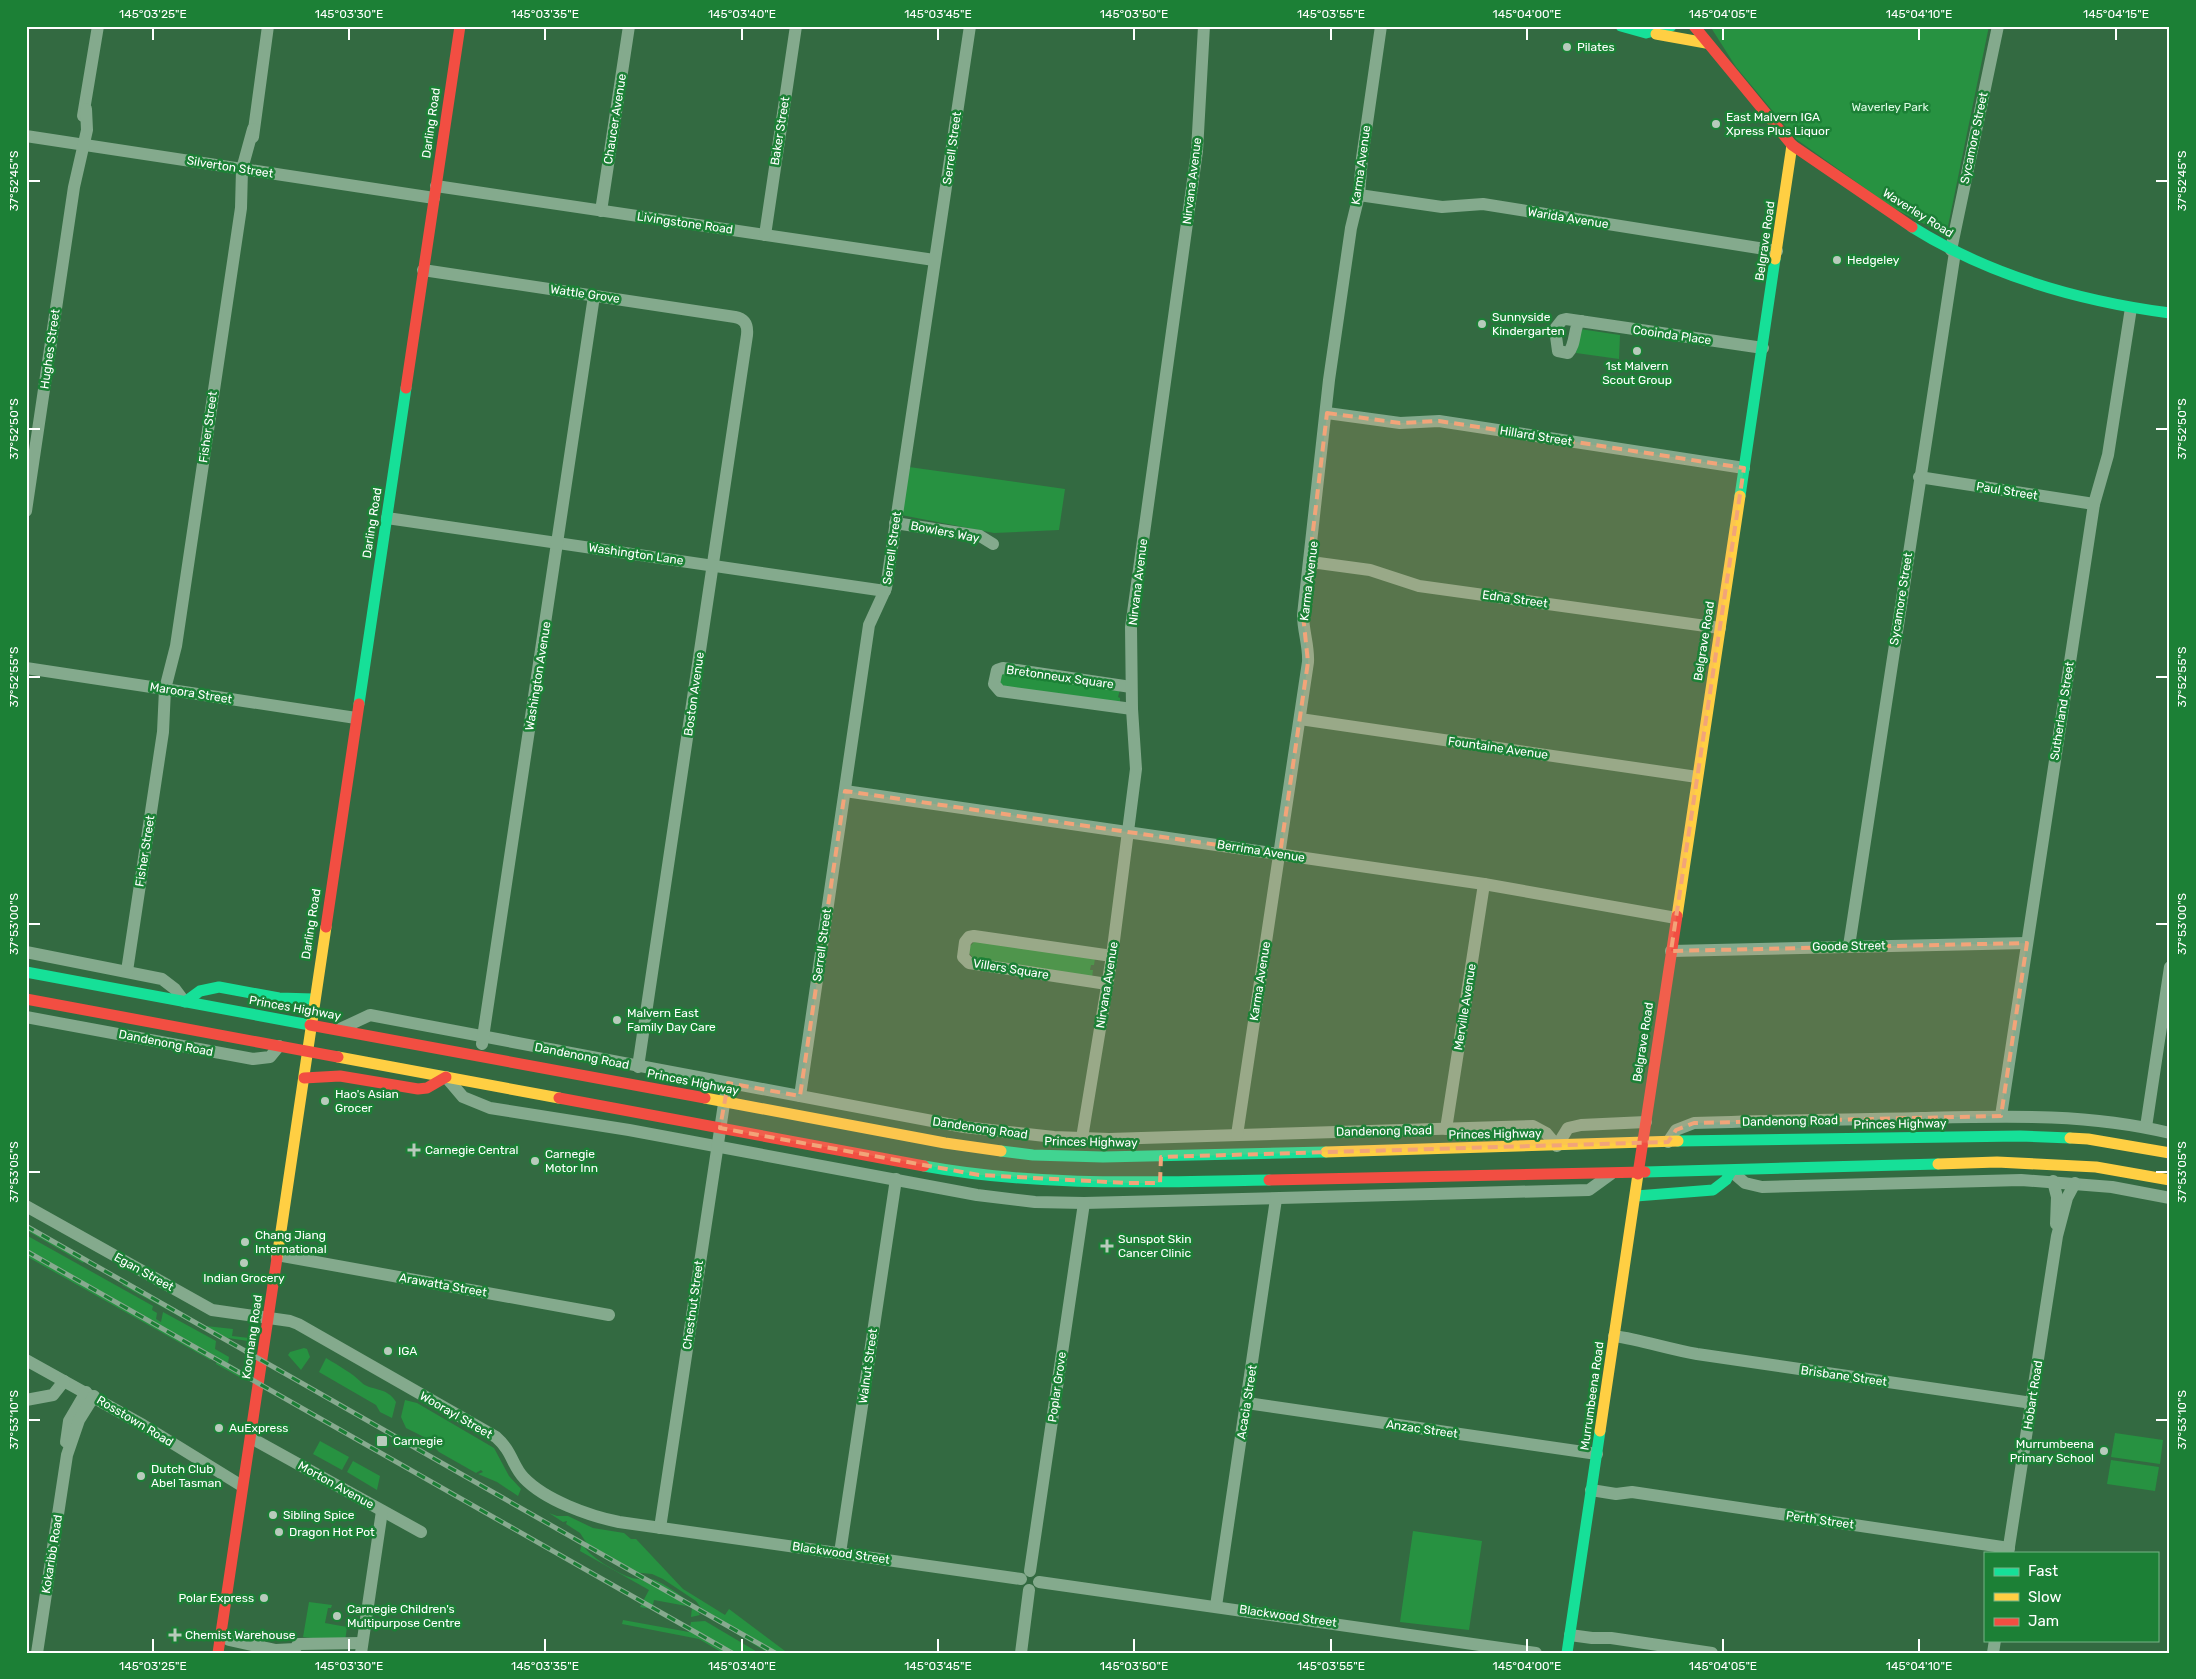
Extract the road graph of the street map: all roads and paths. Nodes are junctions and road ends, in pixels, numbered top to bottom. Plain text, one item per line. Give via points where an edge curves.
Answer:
1 (98, 26) edge
2 (268, 26) edge
3 (460, 26) edge
4 (629, 26) edge
5 (796, 26) edge
6 (970, 26) edge
7 (1204, 26) edge
8 (1381, 26) edge
9 (1621, 26) edge
10 (1671, 26) edge
11 (1694, 26) edge
12 (1998, 26) edge
13 (1656, 34) junction
14 (1706, 43) junction
15 (26, 136) edge
16 (80, 144) junction
17 (1792, 145) junction
18 (246, 170) junction
19 (435, 192) junction
20 (1359, 194) junction
21 (601, 211) junction
22 (765, 235) junction
23 (1777, 251) junction
24 (1953, 251) junction
25 (934, 260) junction
26 (423, 270) junction
27 (594, 296) junction
28 (2131, 308) junction
29 (2170, 313) edge
30 (745, 321) joint
31 (1582, 321) dead end
32 (1762, 348) junction
33 (1327, 413) junction
34 (1744, 468) junction
35 (1919, 478) junction
36 (2094, 504) junction
37 (26, 511) edge
38 (386, 518) junction
39 (896, 523) junction
40 (558, 543) junction
41 (993, 544) dead end
42 (1311, 562) junction
43 (713, 565) junction
44 (885, 591) junction
45 (1720, 628) junction
46 (26, 668) edge
47 (1132, 687) junction
48 (170, 690) junction
49 (1132, 710) junction
50 (356, 718) junction
51 (1300, 719) junction
52 (1697, 777) junction
53 (845, 791) junction
54 (1128, 832) junction
55 (1280, 854) junction
56 (1484, 884) junction
57 (1676, 918) junction
58 (2027, 942) junction
59 (1849, 946) junction
60 (1671, 951) junction
61 (26, 952) edge
62 (1112, 956) junction
63 (56, 958) junction
64 (127, 971) junction
65 (26, 972) edge
66 (2169, 974) edge
67 (1107, 984) junction
68 (51, 990) junction
69 (26, 998) edge
70 (314, 999) junction
71 (185, 1002) junction
72 (26, 1017) edge
73 (46, 1021) junction
74 (310, 1024) junction
75 (337, 1030) junction
76 (484, 1036) junction
77 (279, 1046) junction
78 (307, 1051) junction
79 (480, 1056) junction
80 (638, 1067) junction
81 (446, 1077) junction
82 (304, 1078) junction
83 (728, 1083) junction
84 (500, 1087) junction
85 (800, 1096) junction
86 (724, 1102) junction
87 (472, 1103) junction
88 (2001, 1116) junction
89 (1920, 1118) junction
90 (1646, 1122) junction
91 (2146, 1127) junction
92 (720, 1128) junction
93 (1446, 1129) junction
94 (2170, 1133) edge
95 (1236, 1135) junction
96 (1920, 1137) junction
97 (1082, 1138) junction
98 (1643, 1142) junction
99 (1668, 1142) junction
100 (717, 1146) junction
101 (1558, 1146) junction
102 (2170, 1153) edge
103 (1920, 1164) junction
104 (1160, 1170) junction
105 (1731, 1171) junction
106 (1613, 1172) junction
107 (1640, 1172) junction
108 (1447, 1176) junction
109 (896, 1179) junction
110 (2170, 1180) edge
111 (2053, 1182) junction
112 (1920, 1183) junction
113 (2075, 1183) junction
114 (1458, 1193) junction
115 (1636, 1196) junction
116 (2170, 1198) edge
117 (1276, 1199) junction
118 (1084, 1203) junction
119 (26, 1206) edge
120 (2057, 1236) junction
121 (277, 1256) junction
122 (609, 1315) dead end
123 (268, 1318) junction
124 (1613, 1340) junction
125 (26, 1360) edge
126 (59, 1378) junction
127 (90, 1394) junction
128 (26, 1400) edge
129 (1246, 1403) junction
130 (2032, 1404) junction
131 (251, 1438) junction
132 (1597, 1454) junction
133 (242, 1486) junction
134 (1592, 1486) junction
135 (382, 1511) junction
136 (660, 1528) junction
137 (421, 1532) dead end
138 (2009, 1550) edge
139 (840, 1553) junction
140 (1026, 1576) junction
141 (1034, 1586) junction
142 (1216, 1606) junction
143 (1570, 1631) junction
144 (229, 1640) dead end
145 (362, 1648) edge
146 (37, 1653) edge
147 (218, 1653) edge
148 (1020, 1653) edge
149 (1536, 1653) edge
150 (1568, 1653) edge
151 (1712, 1653) edge

1 - 16 street, Hughes Street via 87,120
2 - 18 street, Fisher Street
3 - 19 main road, Darling Road
4 - 21 street, Chaucer Avenue
5 - 22 street, Baker Street
6 - 25 street, Serrell Street
7 - 47 street, Nirvana Avenue via 1197,151 1131,627
8 - 20 street, Karma Avenue
9 - 13 main road via 1640,33
10 - 13 main road
11 - 14 main road, Waverley Road
12 - 24 street, Sycamore Street
13 - 14 main road
14 - 17 main road, Waverley Road
15 - 16 street, Silverton Street
16 - 18 street, Silverton Street
16 - 37 street, Hughes Street
17 - 23 main road, Belgrave Road
17 - 24 main road, Waverley Road via 1889,212
18 - 19 street, Silverton Street
18 - 48 street, Fisher Street
19 - 21 street, Livingstone Road
19 - 26 main road, Darling Road
20 - 23 street, Warida Avenue via 1442,207 1483,204
20 - 33 street, Karma Avenue via 1351,228
21 - 22 street, Livingstone Road
22 - 25 street, Livingstone Road
23 - 32 main road, Belgrave Road
24 - 28 main road, Waverley Road via 2054,290
24 - 35 street, Sycamore Street
25 - 39 street, Serrell Street
26 - 27 street, Wattle Grove
26 - 38 main road, Darling Road
27 - 30 street, Wattle Grove
27 - 40 street, Washington Avenue
28 - 29 main road, Waverley Road
28 - 36 street, Sutherland Street via 2108,455
30 - 43 street, Boston Avenue via 747,335
31 - 32 street, Cooinda Place
32 - 34 main road, Belgrave Road
33 - 34 street, Hillard Street via 1400,423 1444,422
33 - 42 street, Karma Avenue
34 - 45 main road, Belgrave Road
35 - 36 street, Paul Street
35 - 59 street, Sycamore Street
36 - 58 street, Sutherland Street
38 - 40 street, Washington Lane
38 - 50 main road, Darling Road
39 - 41 street, Bowlers Way via 980,536
39 - 44 street, Serrell Street
40 - 43 street, Washington Lane
40 - 76 street, Washington Avenue
42 - 45 street, Edna Street via 1370,570 1419,586
42 - 51 street, Karma Avenue via 1304,615 1309,652
43 - 44 street, Washington Lane
43 - 80 street, Boston Avenue
44 - 53 street, Serrell Street via 869,625
45 - 52 main road, Belgrave Road
46 - 48 street, Maroora Street
47 - 49 street, Nirvana Avenue
47 - 49 street, Bretonneux Square via 1003,668 997,670 994,684 1000,691
48 - 50 street, Maroora Street
48 - 64 street, Fisher Street
49 - 54 street, Nirvana Avenue via 1136,768
50 - 70 main road, Darling Road
51 - 52 street, Fountaine Avenue
51 - 55 street, Karma Avenue
52 - 57 main road, Belgrave Road
53 - 54 street, Berrima Avenue
53 - 85 street, Serrell Street
54 - 55 street, Berrima Avenue
54 - 62 street, Nirvana Avenue
55 - 56 street, Berrima Avenue
55 - 95 street, Karma Avenue
56 - 57 street, Berrima Avenue
56 - 93 street, Merville Avenue
57 - 60 main road, Belgrave Road
58 - 59 street, Goode Street
58 - 88 street, Sutherland Street
59 - 60 street, Goode Street
60 - 90 main road, Belgrave Road
61 - 63 street
62 - 67 street, Nirvana Avenue
62 - 67 street, Villers Square via 974,936 965,942 963,957 969,963
63 - 64 street
63 - 68 street
64 - 71 street via 162,979
65 - 68 main road, Princes Highway
66 - 91 street
67 - 97 street, Nirvana Avenue
68 - 69 main road, Princes Highway
68 - 71 main road, Princes Highway
68 - 73 street
68 - 77 main road, Princes Highway
70 - 71 main road via 279,998 219,987 200,990
70 - 74 main road, Darling Road
71 - 74 main road, Princes Highway
72 - 73 street, Dandenong Road
73 - 77 street, Dandenong Road via 253,1059 270,1057
74 - 75 main road, Princes Highway
74 - 78 main road, Koornang Road
75 - 76 street, Dandenong Road via 370,1016
75 - 79 main road, Princes Highway
76 - 79 street, Washington Avenue
76 - 80 street, Dandenong Road
77 - 78 main road, Princes Highway
78 - 81 main road, Princes Highway
78 - 82 main road, Koornang Road
79 - 86 main road, Princes Highway
80 - 83 street, Dandenong Road
81 - 82 main road via 427,1088 418,1089 340,1076
81 - 84 main road, Princes Highway
81 - 87 street via 457,1093
82 - 121 main road, Koornang Road
83 - 85 street, Dandenong Road
83 - 86 street, Chestnut Street
84 - 87 street via 492,1097
84 - 92 main road, Princes Highway
85 - 97 street, Dandenong Road via 964,1127
86 - 92 street, Chestnut Street
86 - 104 main road, Princes Highway via 985,1149 1078,1157
87 - 100 street
88 - 89 street, Dandenong Road
88 - 91 street, Dandenong Road via 2077,1118
89 - 96 street
89 - 99 street, Dandenong Road via 1694,1123 1676,1130
90 - 98 main road, Belgrave Road
90 - 101 street via 1568,1128
91 - 94 street, Dandenong Road
92 - 100 street, Chestnut Street
92 - 104 main road, Princes Highway via 993,1177 1075,1183
93 - 95 street, Dandenong Road
93 - 101 street, Dandenong Road via 1533,1126 1546,1133
95 - 97 street, Dandenong Road
96 - 99 main road, Princes Highway
96 - 102 main road, Princes Highway via 2067,1138
96 - 103 street
98 - 99 main road, Princes Highway
98 - 101 main road, Princes Highway
98 - 107 main road, Murrumbeena Road
100 - 109 street
100 - 136 street, Chestnut Street
101 - 104 main road, Princes Highway
103 - 105 main road, Princes Highway
103 - 110 main road, Princes Highway via 2053,1163 2128,1171
103 - 112 street
104 - 108 main road, Princes Highway
105 - 107 main road, Princes Highway
105 - 112 street via 1745,1183 1762,1187
105 - 115 main road via 1726,1180 1712,1190
106 - 107 main road, Princes Highway
106 - 108 main road, Princes Highway
106 - 114 street via 1589,1190
107 - 115 main road, Murrumbeena Road
108 - 114 street
109 - 118 street via 1005,1199
109 - 139 street, Walnut Street
111 - 112 street
111 - 113 street
111 - 120 street, Hobart Road via 2057,1197
113 - 116 street
113 - 120 street, Hobart Road
114 - 117 street
115 - 124 main road, Murrumbeena Road
117 - 118 street
117 - 129 street, Acacia Street
118 - 140 street, Poplar Grove
119 - 123 street, Egan Street via 212,1310
120 - 130 street, Hobart Road
121 - 122 street, Arawatta Street
121 - 123 main road, Koornang Road
123 - 131 main road, Koornang Road
123 - 136 street, Woorayl Street via 298,1324 496,1437 511,1453 524,1478 552,1497 602,1518
124 - 130 street, Brisbane Street via 1637,1348 1657,1347
124 - 132 main road, Murrumbeena Road
125 - 126 street, Rosstown Road
126 - 127 street, Rosstown Road
126 - 128 street via 41,1398
127 - 133 street, Rosstown Road
127 - 146 street, Kokaribb Road via 68,1421 67,1455
129 - 132 street, Anzac Street
129 - 142 street, Acacia Street
130 - 138 street, Hobart Road
131 - 133 main road, Koornang Road
131 - 135 street, Morton Avenue
132 - 134 main road, Murrumbeena Road
133 - 147 main road, Koornang Road
134 - 138 street, Perth Street via 1616,1494 1632,1492
134 - 143 main road, Murrumbeena Road
135 - 137 street, Morton Avenue
135 - 145 street
136 - 139 street, Blackwood Street
139 - 140 street, Blackwood Street
140 - 141 street via 1024,1588
141 - 142 street, Blackwood Street
141 - 148 street
142 - 149 street, Blackwood Street
143 - 150 main road, Murrumbeena Road
143 - 151 street via 1592,1638
144 - 145 street via 276,1650 294,1649 298,1644

